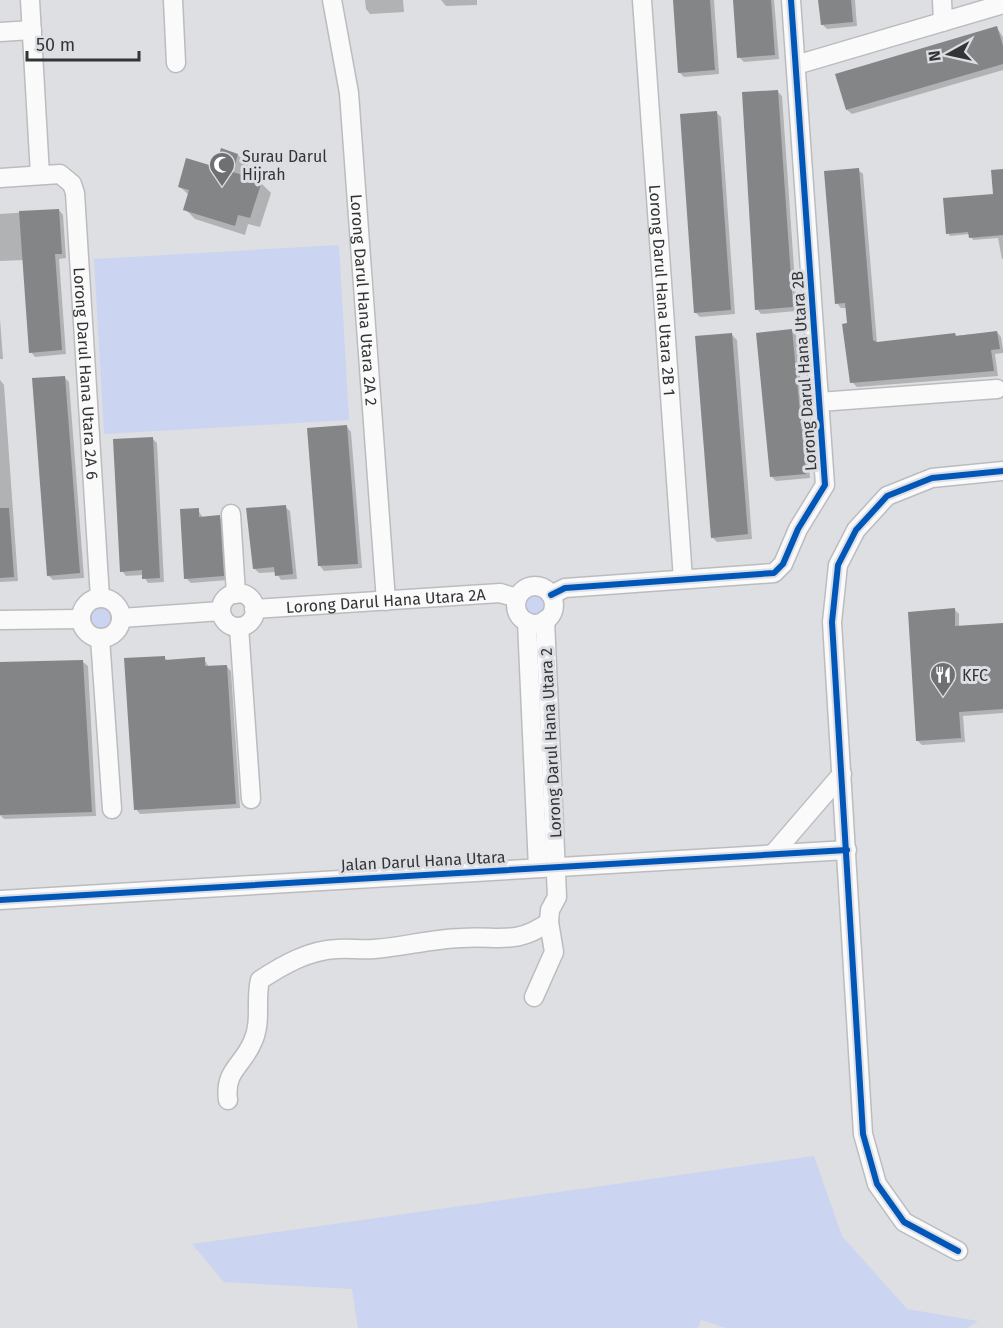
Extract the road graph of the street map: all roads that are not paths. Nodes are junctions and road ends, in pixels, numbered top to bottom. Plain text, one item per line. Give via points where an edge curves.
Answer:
1 (30, 0) edge
2 (173, 0) edge
3 (332, 0) edge
4 (642, 0) edge
5 (791, 0) edge
6 (942, 0) edge
7 (1003, 4) edge
8 (943, 22) junction
9 (32, 30) junction
10 (0, 32) edge
11 (176, 63) dead end
12 (796, 65) junction
13 (40, 175) junction
14 (0, 178) edge
15 (997, 389) dead end
16 (819, 402) junction
17 (1003, 471) edge
18 (231, 514) dead end
19 (683, 579) junction
20 (236, 594) junction
21 (551, 595) junction
22 (100, 598) junction
23 (517, 598) junction
24 (386, 601) junction
25 (254, 609) junction
26 (221, 611) junction
27 (121, 618) junction
28 (81, 619) junction
29 (536, 621) junction
30 (4, 622) edge
31 (239, 627) junction
32 (100, 638) junction
33 (842, 774) junction
34 (251, 799) dead end
35 (112, 808) dead end
36 (847, 850) junction
37 (773, 854) junction
38 (548, 867) junction
39 (0, 900) edge
40 (549, 922) junction
41 (534, 997) dead end
42 (228, 1100) dead end
43 (958, 1251) dead end

1 - 9 street
2 - 11 street
3 - 24 street, Lorong Darul Hana Utara 2A 2 via 349,93
4 - 19 street, Lorong Darul Hana Utara 2B 1
5 - 12 street, Lorong Darul Hana Utara 2B
6 - 8 street
7 - 8 street
8 - 12 street
9 - 10 street
9 - 13 street
12 - 16 street, Lorong Darul Hana Utara 2B
13 - 14 street
13 - 22 street, Lorong Darul Hana Utara 2A 6 via 67,177 75,193
15 - 16 street
16 - 19 street, Lorong Darul Hana Utara 2B via 825,485 798,529 783,564 774,573
17 - 33 street via 932,478 887,496 856,530 838,565 832,622
18 - 20 street
19 - 21 street, Lorong Darul Hana Utara 2B via 565,588
20 - 25 street via 246,596
20 - 26 street via 226,598
21 - 23 street via 533,586 522,590
21 - 29 street via 553,610
22 - 27 street via 115,603
22 - 28 street via 85,606
23 - 24 street, Lorong Darul Hana Utara 2A via 500,593
23 - 29 street via 518,613
24 - 25 street, Lorong Darul Hana Utara 2A
25 - 31 street via 251,620
26 - 27 street
26 - 31 street via 226,622
27 - 32 street via 115,633
28 - 30 street
28 - 32 street via 85,631
29 - 38 street, Lorong Darul Hana Utara 2
31 - 34 street
32 - 35 street
33 - 36 street
33 - 37 street
36 - 37 street, Jalan Darul Hana Utara
36 - 43 street via 863,1134 871,1164 877,1184 904,1222
37 - 38 street, Jalan Darul Hana Utara
38 - 39 street, Jalan Darul Hana Utara
38 - 40 street, Lorong Darul Hana Utara 2 via 556,897
40 - 41 street via 554,952
40 - 42 street via 531,935 516,939 471,937 374,949 334,949 304,955 276,970 260,980 256,996 258,1024 253,1042 226,1083

